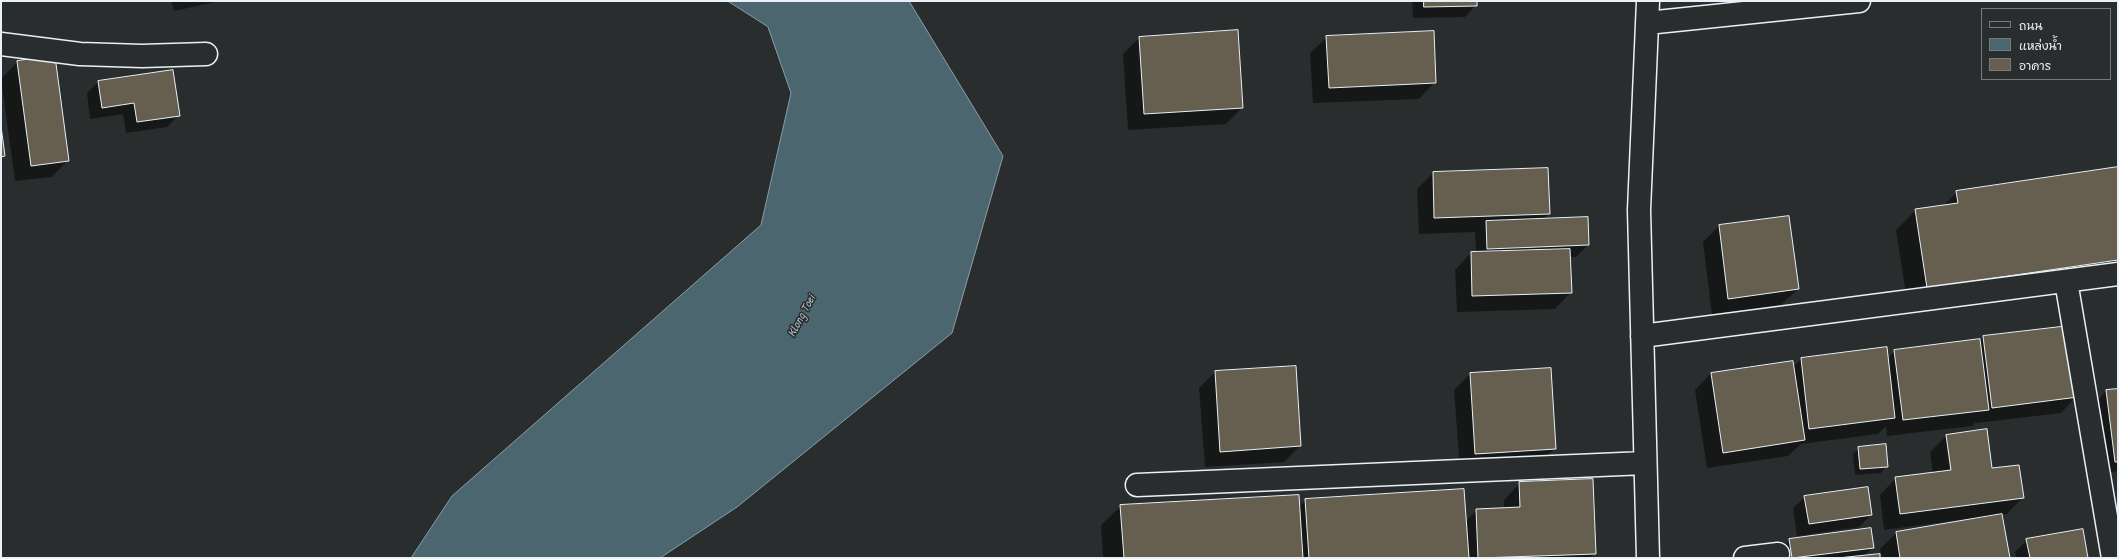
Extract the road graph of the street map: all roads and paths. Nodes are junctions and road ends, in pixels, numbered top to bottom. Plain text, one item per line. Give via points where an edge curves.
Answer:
1 (1648, 1) edge
2 (1859, 1) edge
3 (1647, 23) junction
4 (1, 44) edge
5 (206, 54) dead end
6 (2118, 274) edge
7 (2066, 281) junction
8 (1642, 336) junction
9 (1645, 462) junction
10 (1137, 485) dead end
11 (2110, 486) edge
12 (1778, 554) dead end
13 (1648, 558) edge
14 (1745, 558) edge
15 (2114, 558) edge

1 - 3 street
2 - 3 street
3 - 8 street via 1640,210
4 - 5 street via 80,54
6 - 7 street
7 - 8 street
7 - 11 street
8 - 9 street
9 - 10 street
9 - 13 street
11 - 15 street
12 - 14 street

